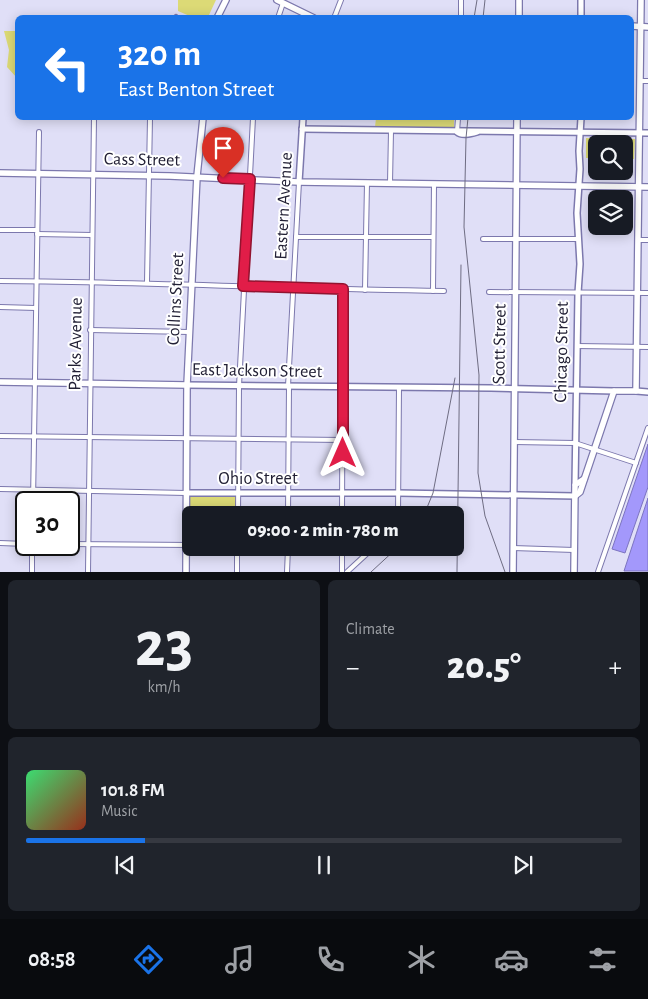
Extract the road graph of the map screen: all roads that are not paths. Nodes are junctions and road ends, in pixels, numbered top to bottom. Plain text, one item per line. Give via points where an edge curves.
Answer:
1 (226, 0) edge
2 (291, 0) edge
3 (342, 0) edge
4 (461, 0) edge
5 (519, 0) edge
6 (581, 0) edge
7 (641, 0) edge
8 (281, 1) edge
9 (296, 9) junction
10 (218, 15) edge
11 (279, 15) edge
12 (308, 15) edge
13 (335, 15) edge
14 (461, 15) edge
15 (519, 15) edge
16 (581, 15) edge
17 (634, 26) edge
18 (641, 26) junction
19 (648, 27) edge
20 (640, 80) junction
21 (648, 80) edge
22 (94, 120) edge
23 (150, 120) edge
24 (203, 120) edge
25 (253, 120) edge
26 (303, 120) edge
27 (458, 120) edge
28 (517, 120) edge
29 (581, 120) edge
30 (302, 129) junction
31 (391, 131) junction
32 (39, 132) dead end
33 (457, 132) junction
34 (517, 132) junction
35 (580, 133) junction
36 (640, 133) junction
37 (648, 133) edge
38 (0, 173) edge
39 (37, 174) junction
40 (92, 175) junction
41 (149, 175) junction
42 (197, 176) junction
43 (250, 179) junction
44 (299, 182) junction
45 (367, 183) junction
46 (390, 183) junction
47 (434, 184) junction
48 (516, 186) junction
49 (579, 186) junction
50 (639, 186) junction
51 (648, 186) edge
52 (0, 230) edge
53 (37, 232) junction
54 (92, 235) junction
55 (296, 237) junction
56 (366, 237) junction
57 (433, 237) junction
58 (483, 238) dead end
59 (516, 239) junction
60 (578, 239) junction
61 (638, 240) junction
62 (648, 240) edge
63 (0, 281) edge
64 (36, 281) junction
65 (91, 282) junction
66 (147, 282) junction
67 (192, 284) junction
68 (243, 286) junction
69 (293, 288) junction
70 (343, 289) junction
71 (366, 290) junction
72 (433, 291) junction
73 (444, 291) dead end
74 (488, 292) dead end
75 (515, 292) junction
76 (578, 293) junction
77 (637, 293) junction
78 (648, 293) edge
79 (0, 307) edge
80 (36, 308) junction
81 (90, 330) junction
82 (190, 332) junction
83 (577, 346) junction
84 (637, 347) junction
85 (648, 347) edge
86 (0, 382) edge
87 (34, 383) junction
88 (89, 384) junction
89 (187, 385) junction
90 (239, 386) junction
91 (288, 386) junction
92 (343, 387) junction
93 (399, 387) junction
94 (514, 389) junction
95 (576, 390) junction
96 (614, 391) junction
97 (636, 391) junction
98 (648, 392) edge
99 (648, 428) edge
100 (0, 436) edge
101 (33, 436) junction
102 (89, 437) junction
103 (186, 438) junction
104 (238, 439) junction
105 (289, 439) junction
106 (343, 440) junction
107 (514, 442) junction
108 (575, 443) junction
109 (594, 448) junction
110 (636, 463) junction
111 (584, 479) junction
112 (575, 485) junction
113 (0, 489) edge
114 (33, 490) junction
115 (88, 491) junction
116 (186, 492) junction
117 (238, 492) junction
118 (289, 492) junction
119 (342, 493) junction
120 (398, 493) junction
121 (513, 495) junction
122 (575, 496) junction
123 (187, 506) edge
124 (238, 506) edge
125 (288, 506) edge
126 (342, 506) edge
127 (398, 506) edge
128 (0, 543) edge
129 (15, 544) edge
130 (80, 544) edge
131 (88, 544) junction
132 (182, 545) edge
133 (513, 548) junction
134 (574, 550) junction
135 (32, 556) edge
136 (187, 556) edge
137 (237, 556) edge
138 (288, 556) edge
139 (342, 556) edge
140 (364, 556) edge
141 (32, 572) edge
142 (88, 572) edge
143 (186, 572) edge
144 (237, 572) edge
145 (288, 572) edge
146 (342, 572) edge
147 (347, 572) edge
148 (513, 572) edge
149 (574, 572) edge
150 (598, 572) edge

1 - 10 main road
2 - 9 main road
3 - 13 street
4 - 14 street
5 - 15 main road
6 - 16 street
7 - 18 main road
8 - 9 main road
8 - 11 street
9 - 12 main road
17 - 18 main road
18 - 19 main road
18 - 20 main road
20 - 21 street
20 - 36 main road
22 - 40 street, Parks Avenue
23 - 41 street
24 - 42 main road, Collins Street
25 - 43 street
26 - 30 street, Eastern Avenue
27 - 33 street
28 - 34 main road, Scott Street
29 - 35 street, Chicago Street
30 - 31 street
30 - 44 street, Eastern Avenue
31 - 33 street
31 - 46 street
32 - 39 street
33 - 34 street
34 - 35 street
34 - 48 main road, Scott Street
35 - 36 street
35 - 49 street, Chicago Street
36 - 37 street
36 - 50 main road
38 - 39 main road, Cass Street
39 - 40 main road, Cass Street
39 - 53 street
40 - 41 main road, Cass Street
40 - 54 street, Parks Avenue
41 - 42 main road, Cass Street
41 - 66 street
42 - 43 main road, Cass Street
42 - 67 main road, Collins Street
43 - 44 main road, Cass Street
43 - 68 street
44 - 45 main road, Cass Street
44 - 55 street, Eastern Avenue
45 - 46 main road, Cass Street
45 - 56 street
46 - 47 main road, Cass Street
47 - 48 main road, Cass Street
47 - 57 street
48 - 49 main road, Cass Street
48 - 59 main road, Scott Street
49 - 50 main road, Cass Street
49 - 60 street, Chicago Street
50 - 51 main road, Cass Street
50 - 61 main road
52 - 53 street
53 - 54 street
53 - 64 street
54 - 65 street, Parks Avenue
55 - 56 street
55 - 69 street, Eastern Avenue
56 - 57 street
56 - 71 street
57 - 72 street
58 - 59 street
59 - 60 street
59 - 75 main road, Scott Street
60 - 76 street, Chicago Street
61 - 62 street
61 - 77 main road
63 - 64 street
64 - 65 street
64 - 80 street
65 - 66 street
65 - 81 street, Parks Avenue
66 - 67 street
67 - 68 street
67 - 82 main road, Collins Street
68 - 69 street
68 - 90 street
69 - 70 street
69 - 91 street, Eastern Avenue
70 - 71 street
70 - 92 street
71 - 72 street
72 - 73 street
74 - 75 street
75 - 76 street
75 - 94 main road, Scott Street
76 - 77 street
76 - 83 street, Chicago Street
77 - 78 street
77 - 84 main road
79 - 80 street
80 - 87 street
81 - 82 street
81 - 88 street, Parks Avenue
82 - 89 main road, Collins Street
83 - 84 street
83 - 95 street, Chicago Street
84 - 85 street
84 - 97 main road
86 - 87 main road, East Jackson Street
87 - 88 main road, East Jackson Street
87 - 101 street
88 - 89 main road, East Jackson Street
88 - 102 street, Parks Avenue
89 - 90 street, East Jackson Street
89 - 103 main road, Collins Street
90 - 91 street, East Jackson Street
90 - 104 street
91 - 92 street, East Jackson Street
91 - 105 street, Eastern Avenue
92 - 93 street, East Jackson Street
92 - 106 street
93 - 94 street, East Jackson Street
93 - 120 street
94 - 95 street, East Jackson Street
94 - 107 main road, Scott Street
95 - 96 street, East Jackson Street
95 - 108 street, Chicago Street
96 - 97 main road
96 - 109 main road
97 - 98 street
99 - 110 street
100 - 101 street
101 - 102 street
101 - 114 street
102 - 103 street
102 - 115 street, Parks Avenue
103 - 104 street
103 - 116 main road, Collins Street
104 - 105 street
104 - 117 street
105 - 106 street
105 - 118 street, Eastern Avenue
106 - 119 street
107 - 108 street
107 - 121 main road, Scott Street
108 - 109 street
108 - 112 street, Chicago Street
109 - 110 street
109 - 111 main road
110 - 150 street
111 - 112 main road
111 - 122 main road via 580,492
112 - 122 main road, Chicago Street
113 - 114 street, Ohio Street
114 - 115 street, Ohio Street
115 - 116 street, Ohio Street
115 - 131 street, Parks Avenue
116 - 117 street, Ohio Street
116 - 123 main road, Collins Street
117 - 118 street, Ohio Street
117 - 124 street
118 - 119 street, Ohio Street
118 - 125 street, Eastern Avenue
119 - 120 street, Ohio Street
119 - 126 street
120 - 121 street, Ohio Street
120 - 127 street
121 - 122 street, Ohio Street
121 - 133 main road, Scott Street
122 - 134 main road, Chicago Street
128 - 129 street
130 - 131 street
131 - 132 street
131 - 142 street, Parks Avenue
133 - 134 street
133 - 148 main road, Scott Street
134 - 149 main road, Chicago Street
135 - 141 street
136 - 143 main road, Collins Street
137 - 144 street
138 - 145 street
139 - 146 street
140 - 147 street

